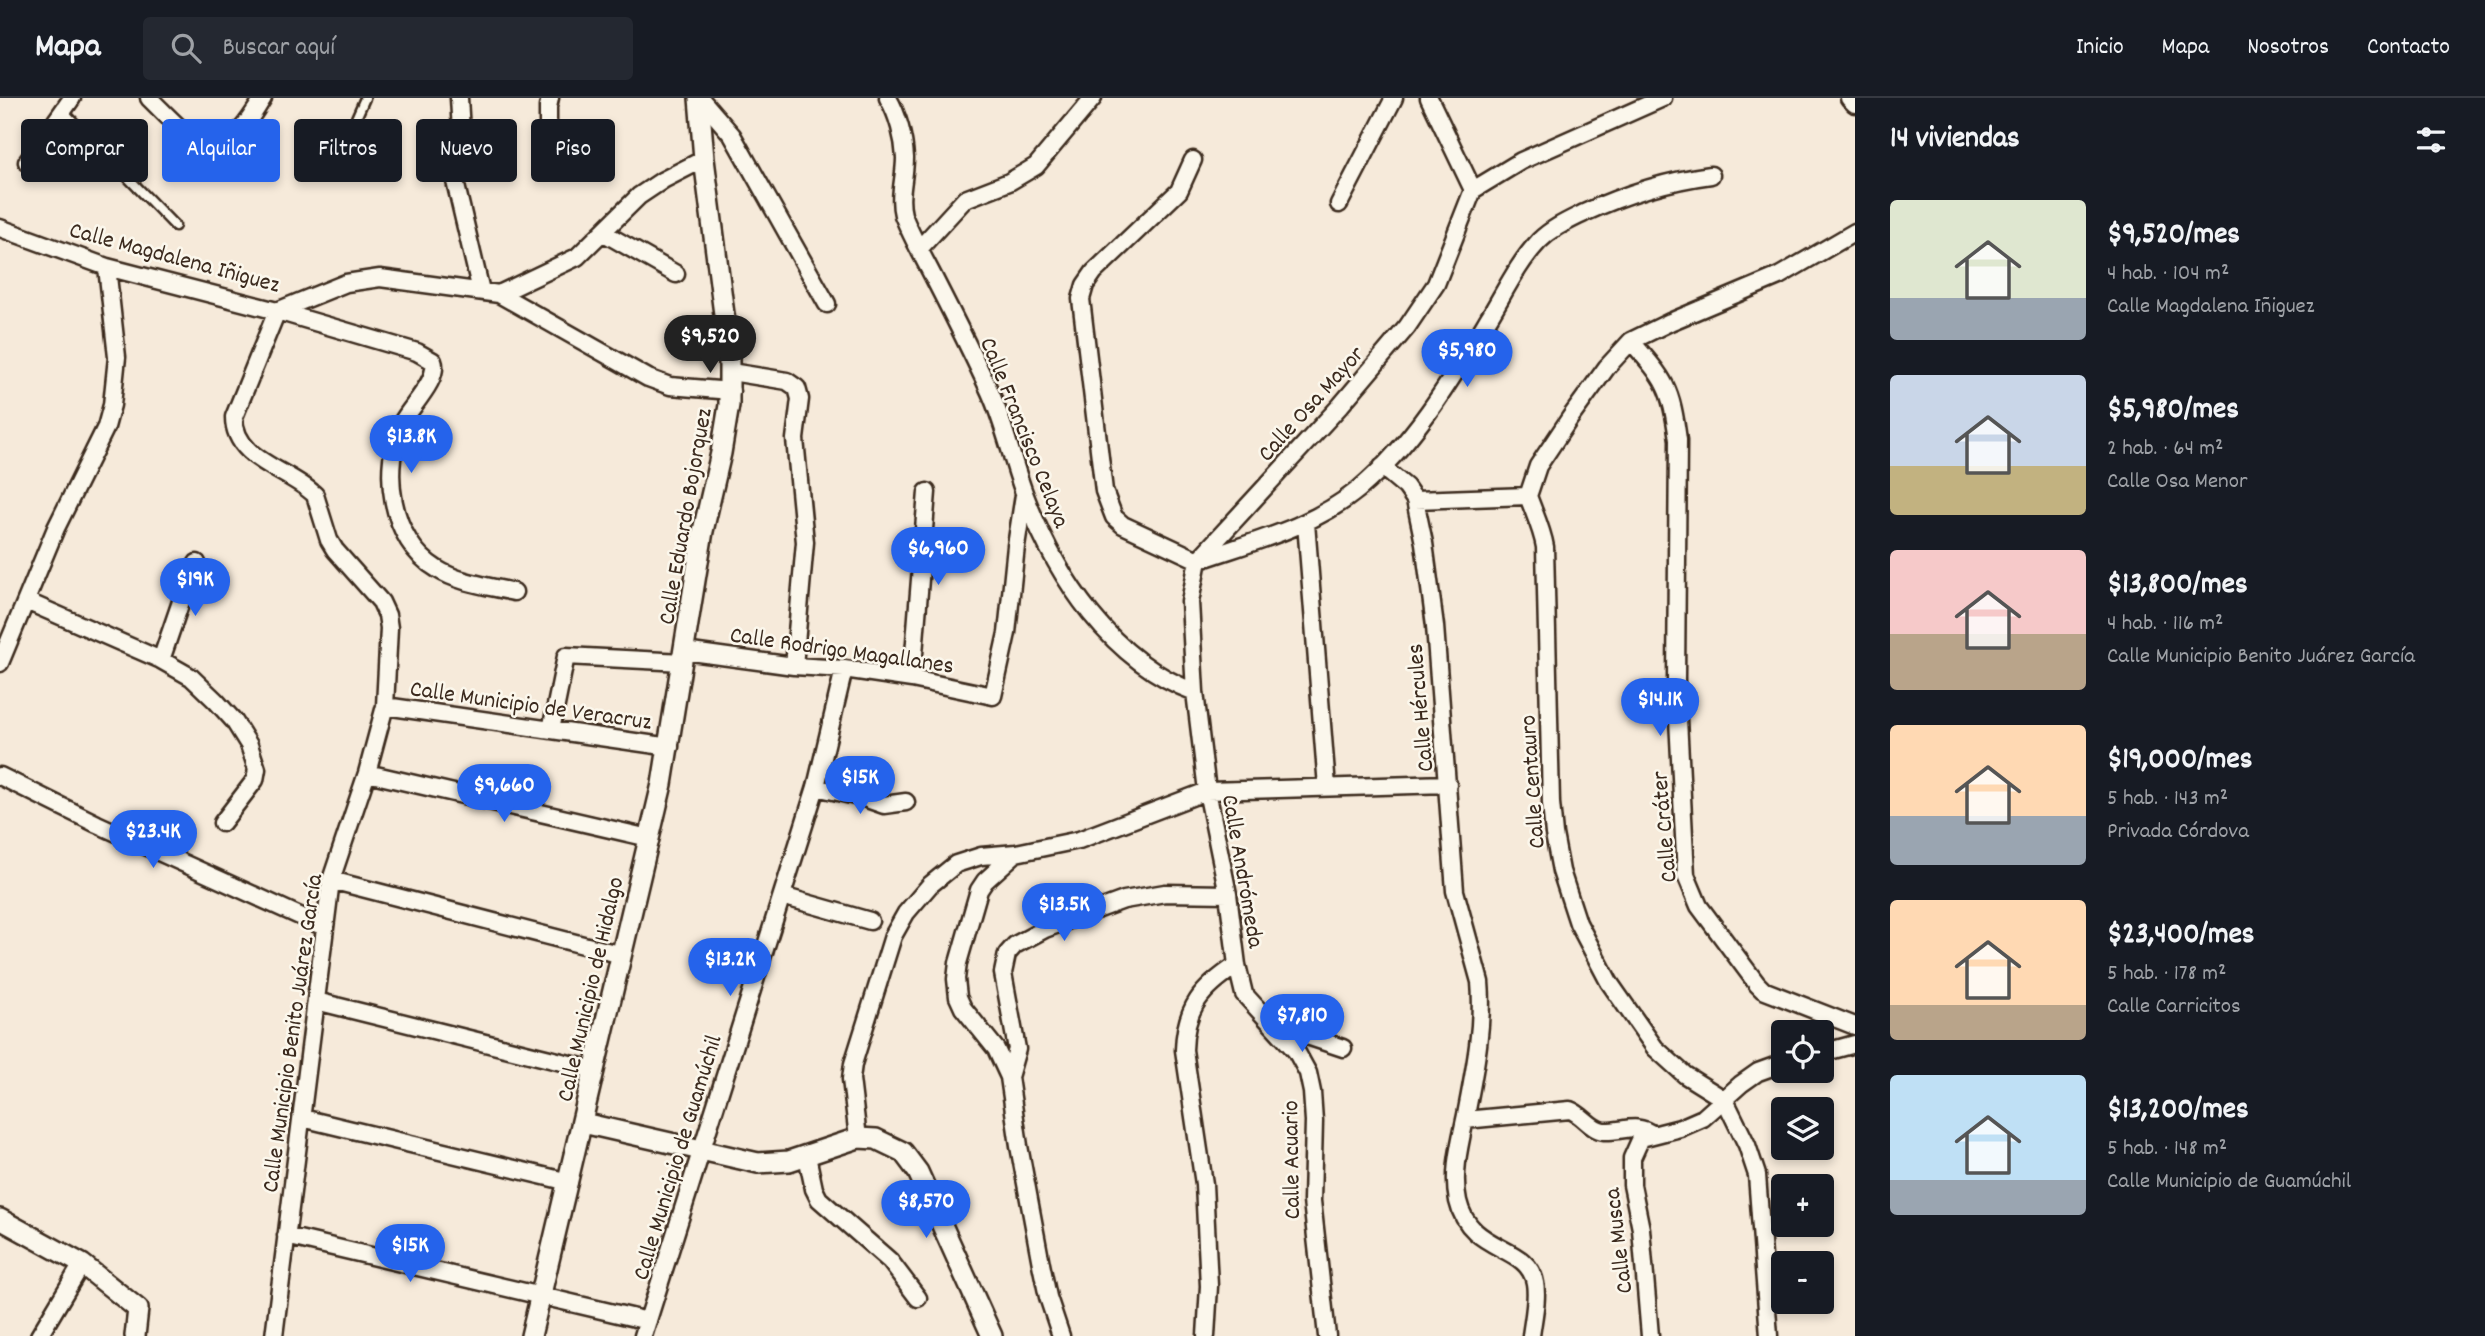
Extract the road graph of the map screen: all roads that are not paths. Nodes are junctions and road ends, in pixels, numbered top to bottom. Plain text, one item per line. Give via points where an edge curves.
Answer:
1 (149, 98) edge
2 (263, 98) edge
3 (365, 98) edge
4 (459, 98) edge
5 (550, 98) edge
6 (700, 98) edge
7 (888, 98) edge
8 (1093, 98) edge
9 (1394, 98) edge
10 (1429, 98) edge
11 (1663, 98) edge
12 (1849, 98) edge
13 (1855, 103) edge
14 (67, 105) edge
15 (356, 119) edge
16 (548, 119) edge
17 (704, 159) junction
18 (1193, 160) dead end
19 (1710, 175) dead end
20 (1473, 190) junction
21 (1339, 204) dead end
22 (175, 226) dead end
23 (0, 228) edge
24 (1855, 232) edge
25 (604, 233) junction
26 (919, 249) junction
27 (107, 267) junction
28 (676, 274) dead end
29 (481, 291) junction
30 (499, 294) junction
31 (827, 304) dead end
32 (277, 311) junction
33 (1631, 341) junction
34 (731, 381) junction
35 (1381, 467) junction
36 (927, 492) dead end
37 (1024, 495) junction
38 (1528, 496) junction
39 (1415, 500) junction
40 (1306, 523) junction
41 (1198, 560) junction
42 (197, 563) dead end
43 (514, 592) dead end
44 (26, 601) junction
45 (684, 657) junction
46 (161, 660) junction
47 (0, 663) edge
48 (794, 666) junction
49 (844, 669) junction
50 (912, 679) junction
51 (1195, 692) junction
52 (385, 706) junction
53 (551, 730) junction
54 (670, 747) junction
55 (367, 773) junction
56 (0, 776) edge
57 (1448, 784) junction
58 (816, 786) junction
59 (1327, 787) junction
60 (1207, 791) junction
61 (906, 802) dead end
62 (222, 823) dead end
63 (649, 838) junction
64 (1016, 853) junction
65 (331, 880) junction
66 (1228, 894) junction
67 (782, 896) junction
68 (870, 921) dead end
69 (324, 927) junction
70 (622, 955) junction
71 (1237, 965) junction
72 (316, 1002) junction
73 (1272, 1024) junction
74 (1855, 1026) edge
75 (1855, 1044) edge
76 (1343, 1048) dead end
77 (1834, 1050) edge
78 (1771, 1067) edge
79 (594, 1070) junction
80 (1009, 1077) junction
81 (1725, 1100) junction
82 (302, 1118) junction
83 (1465, 1120) junction
84 (583, 1123) junction
85 (1653, 1135) junction
86 (858, 1138) junction
87 (701, 1150) junction
88 (807, 1156) junction
89 (569, 1182) junction
90 (0, 1219) edge
91 (286, 1236) junction
92 (82, 1264) junction
93 (541, 1296) junction
94 (919, 1298) dead end
95 (646, 1329) edge
96 (39, 1336) edge
97 (135, 1336) edge
98 (274, 1336) edge
99 (531, 1336) edge
100 (992, 1336) edge
101 (1061, 1336) edge
102 (1206, 1336) edge
103 (1327, 1336) edge
104 (1531, 1336) edge
105 (1650, 1336) edge
106 (1769, 1336) edge

1 - 2 street via 200,146 215,147 239,134
3 - 15 lane
4 - 29 street via 461,131 454,177
5 - 16 street
6 - 17 street, Calle Eduardo Bojorquez
6 - 31 street via 732,135
7 - 26 street, Calle Francisco Celaya via 904,148 901,207
8 - 26 street via 1036,166 965,199
9 - 21 street
10 - 20 street
11 - 20 street via 1521,161
12 - 13 street
14 - 22 lane
17 - 25 street via 639,197
17 - 34 street, Calle Eduardo Bojorquez
18 - 41 street via 1179,191 1094,272 1081,299 1108,506 1123,524
19 - 35 street via 1627,194 1562,223 1539,241 1425,418
20 - 41 street, Calle Osa Mayor via 1436,284 1407,327
23 - 27 street, Calle Magdalena Iñiguez
24 - 33 street via 1779,276
25 - 28 street
25 - 30 street via 577,257
26 - 37 street, Calle Francisco Celaya via 994,400
27 - 32 street, Calle Magdalena Iñiguez
27 - 44 street via 117,357 112,405
29 - 30 street, Calle Magdalena Iñiguez
29 - 32 street, Calle Magdalena Iñiguez via 365,279
30 - 34 street, Calle Magdalena Iñiguez via 648,378 680,388
32 - 43 street via 417,352 433,361 435,370 395,443 392,469 397,514 407,538 436,569
32 - 52 street, Calle Municipio Benito Juárez García via 234,417 234,432 250,452 315,495 335,550 381,603 389,628
33 - 38 street via 1606,367 1538,466
33 - 74 street, Calle Cráter via 1668,386 1678,440 1676,707 1688,885 1763,990
34 - 45 street, Calle Eduardo Bojorquez
34 - 48 street, Calle Magdalena Iñiguez via 787,380 797,388 800,399 795,439 805,559
35 - 39 street via 1401,481
35 - 40 street via 1358,489
36 - 50 street
37 - 50 street, Calle Rodrigo Magallanes via 1007,632 993,696
37 - 51 street, Calle Francisco Celaya via 1042,537 1087,610 1141,662 1172,684
38 - 39 street
38 - 81 street, Calle Centauro via 1545,547 1554,834 1578,923 1609,982 1655,1048 1685,1075
39 - 57 street, Calle Hércules via 1433,612
40 - 41 street
40 - 59 street
41 - 51 street, Calle Andrómeda via 1190,602
42 - 46 street
44 - 46 street
44 - 47 street
45 - 48 street, Calle Rodrigo Magallanes
45 - 53 street, Calle Rodrigo Magallanes via 566,656
45 - 54 street, Calle Municipio de Hidalgo
46 - 62 street via 191,677 216,701 234,721 254,757 256,780
48 - 49 street, Calle Rodrigo Magallanes
49 - 50 street, Calle Rodrigo Magallanes
49 - 58 street, Calle Municipio de Guamúchil
51 - 60 street, Calle Andrómeda
52 - 53 street, Calle Municipio de Veracruz
52 - 55 street, Calle Municipio Benito Juárez García
53 - 54 street, Calle Municipio de Veracruz
54 - 63 street, Calle Municipio de Hidalgo
55 - 63 street
55 - 65 street, Calle Municipio Benito Juárez García
56 - 69 street
57 - 59 street
57 - 83 street, Calle Hércules via 1455,891 1480,982 1481,1016
58 - 61 street via 884,805
58 - 67 street, Calle Municipio de Guamúchil
59 - 60 street
60 - 64 street via 1091,835
60 - 66 street, Calle Andrómeda
63 - 70 street, Calle Municipio de Hidalgo
64 - 80 street via 979,890 956,979 963,1008 996,1049
64 - 86 street via 956,864 930,885 893,936 853,1064
65 - 69 street, Calle Municipio Benito Juárez García
65 - 70 street
66 - 71 street, Calle Andrómeda
66 - 80 street via 1165,893 1124,900 1015,945 1007,954 1003,973 1017,1049
67 - 68 street
67 - 87 street, Calle Municipio de Guamúchil
69 - 72 street, Calle Municipio Benito Juárez García
70 - 79 street, Calle Municipio de Hidalgo
71 - 73 street, Calle Acuario via 1244,994
71 - 102 street, Calle Andrómeda via 1203,993 1189,1012 1184,1029 1203,1184 1209,1286
72 - 79 street
72 - 82 street, Calle Municipio Benito Juárez García
73 - 76 street
73 - 103 street, Calle Acuario via 1296,1051 1312,1092 1312,1201
75 - 77 street
78 - 81 street via 1741,1084
79 - 84 street, Calle Municipio de Hidalgo
80 - 101 street via 1041,1264
81 - 85 street via 1703,1118
81 - 106 street via 1757,1175
82 - 89 street
82 - 91 street, Calle Municipio Benito Juárez García
83 - 85 street via 1570,1110 1598,1130 1639,1128
83 - 104 street, Calle Hércules via 1456,1186 1462,1214 1476,1236 1519,1258 1532,1273
84 - 87 street
84 - 89 street, Calle Municipio de Hidalgo
85 - 105 street, Calle Musca via 1641,1138 1632,1158
86 - 88 street
86 - 100 street via 889,1143 911,1161
87 - 88 street via 773,1164
87 - 95 street, Calle Municipio de Guamúchil
88 - 94 street via 819,1199 890,1261
89 - 93 street, Calle Municipio de Hidalgo
90 - 92 street
91 - 93 street
91 - 98 street, Calle Municipio Benito Juárez García
92 - 96 street
92 - 97 street via 138,1309
93 - 95 street
93 - 99 street, Calle Municipio de Hidalgo

